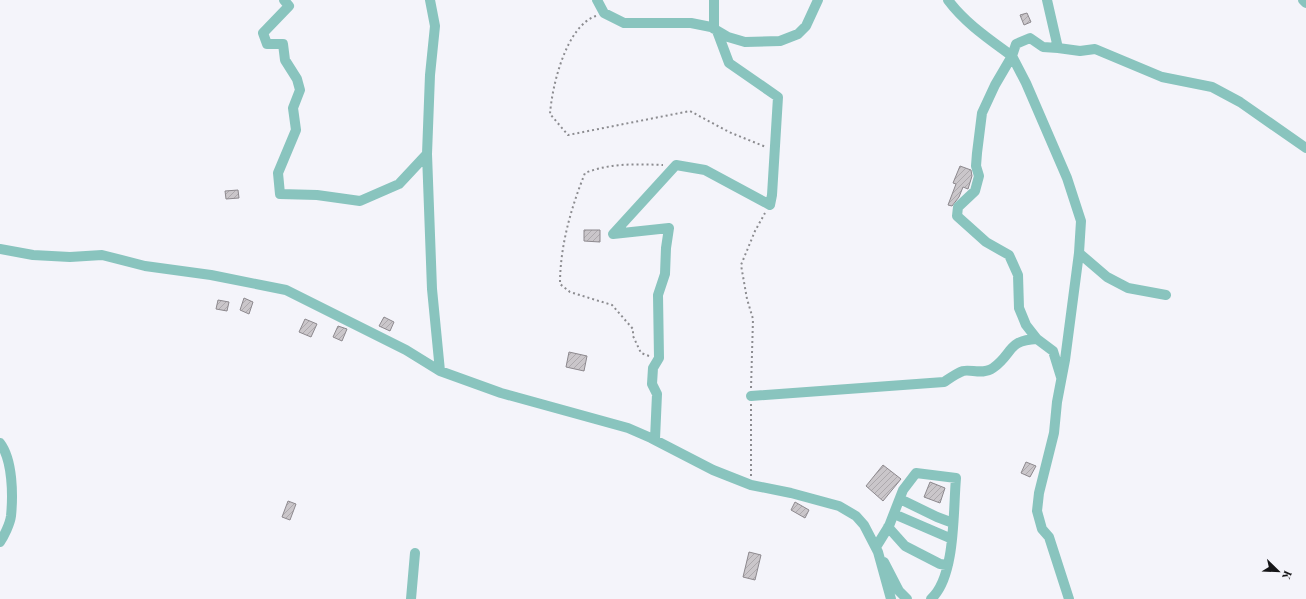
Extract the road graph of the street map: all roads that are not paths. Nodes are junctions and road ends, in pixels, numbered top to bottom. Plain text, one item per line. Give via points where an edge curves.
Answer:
1 (284, 0) edge
2 (430, 0) edge
3 (597, 0) edge
4 (714, 0) edge
5 (818, 0) edge
6 (948, 0) edge
7 (1047, 0) edge
8 (1303, 0) edge
9 (1306, 2) edge
10 (716, 30) junction
11 (1058, 48) junction
12 (1012, 56) junction
13 (1306, 148) edge
14 (427, 154) junction
15 (0, 249) edge
16 (1079, 253) junction
17 (1166, 295) dead end
18 (1036, 339) junction
19 (440, 371) junction
20 (1061, 378) junction
21 (751, 396) road end
22 (655, 439) junction
23 (0, 443) edge
24 (900, 499) junction
25 (894, 514) junction
26 (953, 523) junction
27 (888, 527) junction
28 (952, 540) junction
29 (0, 542) edge
30 (877, 549) junction
31 (415, 553) dead end
32 (948, 566) junction
33 (411, 599) edge
34 (891, 599) edge
35 (907, 599) edge
36 (931, 599) edge
37 (1069, 599) edge

1 - 14 street via 289,6 263,33 267,44 283,44 284,60 297,80 300,90 293,108 296,130 278,173 280,194 317,195 360,201 399,184
2 - 14 street via 435,26
3 - 10 street via 604,13 624,23 691,24
4 - 10 street
5 - 10 street via 806,26 798,34 780,41 745,42
6 - 12 street via 983,35
7 - 11 street
8 - 9 street
10 - 22 street via 729,63 778,97 772,195 770,205 706,170 676,165 613,234 669,228 665,274 658,295 660,358 653,368 652,384 657,394
11 - 12 street via 1043,47 1030,38 1016,44
11 - 13 street via 1080,51 1095,49 1162,77 1212,87 1240,102
12 - 16 street via 1067,178 1081,221
12 - 18 street via 982,113 976,166 979,176 975,191 958,207 957,216 986,242 1008,255 1018,275 1019,308 1026,325
14 - 19 street via 432,289
15 - 19 street via 33,255 102,255 145,266 211,275 286,290 406,350
16 - 17 street via 1107,277 1128,288
16 - 20 street
18 - 20 street via 1053,351
18 - 21 street via 1024,339 1013,346 992,369 975,373 964,371 944,382
19 - 22 street via 501,393 628,428
20 - 37 street via 1054,433 1037,511 1042,529 1049,537
22 - 30 street via 713,470 751,485 791,492 839,506 856,516 864,525
23 - 29 street via 10,468 11,518
24 - 25 street
24 - 26 street
24 - 26 street via 903,490 916,473 956,478
25 - 27 street
25 - 28 street
26 - 28 street
27 - 30 street
27 - 32 street via 905,546
28 - 32 street
30 - 34 street
30 - 35 street via 899,591
31 - 33 street
32 - 36 street via 939,588

